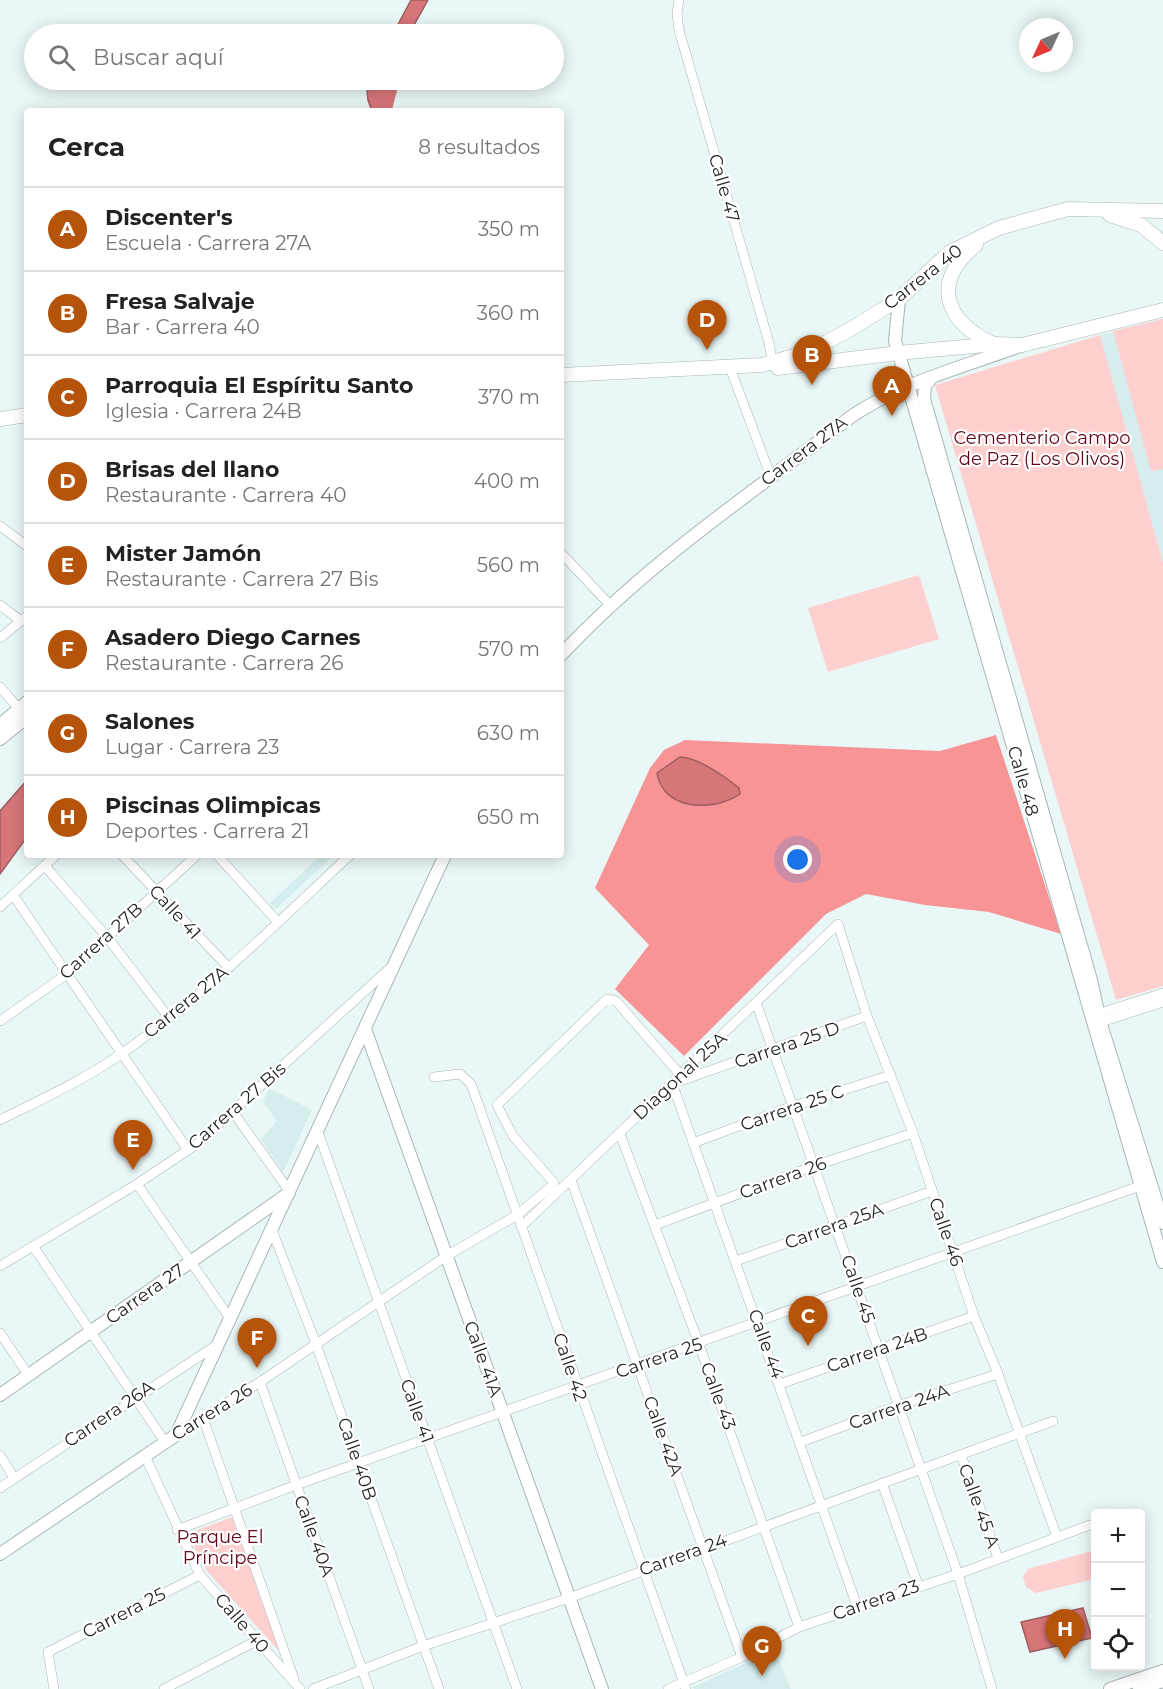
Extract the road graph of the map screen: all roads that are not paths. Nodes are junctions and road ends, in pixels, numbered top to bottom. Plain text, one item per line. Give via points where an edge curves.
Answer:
1 (678, 4) edge
2 (1068, 209) junction
3 (1163, 211) edge
4 (999, 228) junction
5 (1163, 243) edge
6 (899, 299) junction
7 (1163, 300) edge
8 (1163, 310) edge
9 (1138, 315) junction
10 (996, 344) junction
11 (1022, 345) junction
12 (898, 353) junction
13 (769, 364) junction
14 (729, 365) junction
15 (565, 377) edge
16 (932, 377) junction
17 (908, 386) junction
18 (24, 415) edge
19 (0, 419) edge
20 (771, 477) junction
21 (0, 526) edge
22 (24, 544) edge
23 (564, 556) edge
24 (0, 605) edge
25 (610, 605) junction
26 (24, 618) edge
27 (0, 638) edge
28 (564, 652) edge
29 (0, 687) edge
30 (24, 706) edge
31 (24, 708) edge
32 (24, 708) edge
33 (0, 725) edge
34 (0, 739) edge
35 (53, 858) edge
36 (125, 858) edge
37 (194, 858) edge
38 (220, 858) edge
39 (347, 858) edge
40 (445, 858) edge
41 (45, 866) junction
42 (157, 892) junction
43 (13, 895) junction
44 (0, 907) edge
45 (278, 922) junction
46 (838, 924) joint
47 (107, 937) junction
48 (396, 963) junction
49 (229, 968) junction
50 (67, 974) junction
51 (1163, 993) edge
52 (1163, 1002) edge
53 (757, 1005) junction
54 (867, 1016) junction
55 (169, 1018) junction
56 (1096, 1019) junction
57 (0, 1021) edge
58 (365, 1029) junction
59 (773, 1050) junction
60 (122, 1053) junction
61 (891, 1076) junction
62 (434, 1077) dead end
63 (683, 1077) junction
64 (672, 1083) junction
65 (793, 1107) junction
66 (233, 1112) junction
67 (0, 1120) edge
68 (318, 1132) junction
69 (913, 1133) junction
70 (620, 1134) junction
71 (693, 1143) junction
72 (188, 1150) junction
73 (814, 1166) junction
74 (571, 1180) junction
75 (137, 1184) junction
76 (1140, 1186) junction
77 (932, 1191) junction
78 (290, 1192) junction
79 (715, 1203) junction
80 (517, 1215) junction
81 (1163, 1223) edge
82 (655, 1225) junction
83 (835, 1225) junction
84 (521, 1227) junction
85 (272, 1230) junction
86 (33, 1246) junction
87 (953, 1252) junction
88 (445, 1257) junction
89 (191, 1262) junction
90 (736, 1262) junction
91 (1163, 1262) edge
92 (0, 1266) edge
93 (857, 1287) junction
94 (376, 1301) junction
95 (974, 1316) junction
96 (231, 1320) junction
97 (758, 1323) junction
98 (90, 1332) junction
99 (0, 1333) edge
100 (220, 1343) junction
101 (316, 1344) junction
102 (699, 1344) junction
103 (879, 1349) junction
104 (638, 1365) junction
105 (998, 1374) junction
106 (29, 1376) junction
107 (260, 1382) junction
108 (780, 1384) junction
109 (577, 1386) junction
110 (0, 1395) edge
111 (134, 1397) junction
112 (900, 1405) junction
113 (502, 1413) junction
114 (202, 1418) junction
115 (1053, 1421) dead end
116 (1020, 1433) junction
117 (176, 1435) junction
118 (427, 1438) junction
119 (165, 1442) junction
120 (801, 1442) junction
121 (0, 1455) edge
122 (961, 1455) junction
123 (145, 1456) junction
124 (358, 1462) junction
125 (921, 1469) junction
126 (14, 1478) junction
127 (882, 1483) junction
128 (296, 1485) junction
129 (0, 1488) edge
130 (823, 1503) junction
131 (235, 1508) junction
132 (764, 1525) junction
133 (1089, 1526) dead end
134 (177, 1530) junction
135 (1057, 1537) junction
136 (702, 1547) junction
137 (0, 1554) edge
138 (998, 1558) junction
139 (643, 1569) junction
140 (958, 1574) junction
141 (200, 1575) junction
142 (918, 1585) junction
143 (569, 1598) junction
144 (857, 1606) junction
145 (493, 1623) junction
146 (799, 1627) junction
147 (258, 1640) junction
148 (423, 1646) junction
149 (284, 1650) junction
150 (273, 1657) junction
151 (742, 1658) junction
152 (362, 1669) junction
153 (1163, 1671) edge
154 (1163, 1681) edge
155 (685, 1686) edge
156 (297, 1687) edge
157 (54, 1689) edge
158 (164, 1689) edge
159 (313, 1689) edge
160 (369, 1689) edge
161 (439, 1689) edge
162 (517, 1689) edge
163 (602, 1689) edge
164 (668, 1689) edge
165 (992, 1689) edge
166 (1110, 1689) edge
167 (1139, 1689) edge

1 - 13 street, Calle 47 via 679,30 770,343
2 - 3 main road, Carrera 40
2 - 4 main road, Carrera 40
2 - 5 main road via 1126,219 1152,232
4 - 6 main road, Carrera 40 via 950,252
4 - 10 main road via 960,259 948,291 949,303 963,325
6 - 12 street, Calle 48 via 894,330
6 - 13 main road, Carrera 40 via 824,344
7 - 9 main road
8 - 9 main road, Carrera 27A
9 - 11 main road, Carrera 27A
10 - 11 main road, Carrera 40
10 - 12 main road, Carrera 40
11 - 16 street, Carrera 27A
12 - 13 main road, Carrera 40
12 - 17 street, Calle 48
13 - 14 main road, Carrera 40
14 - 15 main road, Carrera 40
14 - 20 street
16 - 17 street, Carrera 27A
16 - 56 street, Calle 48 via 925,386 924,399
17 - 20 street, Carrera 27A via 859,411
17 - 56 street, Calle 48
18 - 19 main road
20 - 25 street, Carrera 27A via 706,523
21 - 22 street
23 - 25 street
24 - 26 street
25 - 28 street, Carrera 27A
26 - 27 street
29 - 30 street
31 - 33 street
32 - 34 street
35 - 41 street
36 - 42 street, Calle 41
37 - 42 street, Carrera 27B
38 - 45 street
39 - 45 street, Carrera 27A
40 - 48 street
41 - 43 street
41 - 47 street
42 - 47 street, Carrera 27B
42 - 49 street, Calle 41
43 - 44 street
43 - 50 street
45 - 49 street, Carrera 27A
46 - 53 street, Diagonal 25A
46 - 54 street, Calle 46
47 - 50 street, Carrera 27B
47 - 55 street
48 - 58 street
48 - 66 street, Carrera 27 Bis
49 - 55 street, Carrera 27A
50 - 57 street, Carrera 27B
50 - 60 street
51 - 56 street
52 - 56 street
53 - 59 street, Calle 45
53 - 63 street, Diagonal 25A
54 - 59 street, Carrera 25 D
54 - 61 street, Calle 46
55 - 60 street, Carrera 27A
56 - 76 street, Calle 48
56 - 81 street, Calle 48
58 - 68 street
58 - 88 street, Calle 41A
59 - 63 street, Carrera 25 D
59 - 65 street, Calle 45
60 - 67 street, Carrera 27A
60 - 72 street
61 - 65 street, Carrera 25 C
61 - 69 street, Calle 46
62 - 80 street, Calle 42 via 460,1074 469,1079
63 - 64 street, Diagonal 25A
63 - 80 street, Carrera 26 via 616,1000 607,999 497,1105 513,1136 554,1183
64 - 70 street, Diagonal 25A
64 - 71 street, Calle 44
65 - 71 street, Carrera 25 C
65 - 73 street, Calle 45
66 - 72 street, Carrera 27 Bis
66 - 78 street
68 - 78 street
68 - 94 street, Calle 41
69 - 73 street, Carrera 26
69 - 77 street, Calle 46
70 - 74 street, Diagonal 25A
70 - 82 street, Calle 43
71 - 79 street, Calle 44
72 - 75 street, Carrera 27 Bis
73 - 79 street, Carrera 26
73 - 83 street, Calle 45
74 - 84 street, Diagonal 25A
74 - 104 street, Calle 42A
75 - 86 street, Carrera 27 Bis
75 - 89 street
76 - 87 street, Carrera 25
76 - 91 street, Calle 48
77 - 83 street, Carrera 25A
77 - 87 street, Calle 46
78 - 85 street
78 - 89 street, Carrera 27
79 - 82 street, Carrera 26
79 - 90 street, Calle 44
80 - 84 street, Calle 42
80 - 88 street, Carrera 26
82 - 102 street, Calle 43
83 - 90 street, Carrera 25A
83 - 93 street, Calle 45
84 - 109 street, Calle 42
85 - 96 street
85 - 101 street, Calle 40B
86 - 92 street, Carrera 27 Bis
86 - 98 street
87 - 93 street, Carrera 25
87 - 95 street, Calle 46
88 - 94 street, Carrera 26
88 - 113 street, Calle 41A
89 - 96 street
89 - 98 street, Carrera 27
90 - 97 street, Calle 44
93 - 97 street, Carrera 25
93 - 103 street, Calle 45
94 - 101 street, Carrera 26
94 - 118 street, Calle 41
95 - 103 street, Carrera 24B
95 - 105 street, Calle 46
96 - 100 street
97 - 102 street, Carrera 25
97 - 108 street, Calle 44
98 - 106 street, Carrera 27
98 - 111 street
99 - 106 street
100 - 111 street, Carrera 26A
100 - 117 street
101 - 107 street, Carrera 26
101 - 124 street, Calle 40B
102 - 104 street, Carrera 25
102 - 132 street, Calle 43
103 - 108 street, Carrera 24B
103 - 112 street, Calle 45
104 - 109 street, Carrera 25
104 - 136 street, Calle 42A
105 - 112 street, Carrera 24A
105 - 116 street, Calle 46
106 - 110 street, Carrera 27
107 - 114 street, Carrera 26
107 - 128 street, Calle 40A
108 - 120 street, Calle 44
109 - 113 street, Carrera 25
109 - 139 street, Calle 42
111 - 119 street
111 - 126 street, Carrera 26A
112 - 120 street, Carrera 24A
112 - 125 street, Calle 45
113 - 118 street, Carrera 25
113 - 143 street, Calle 41A
114 - 117 street, Carrera 26
114 - 131 street
115 - 116 street, Carrera 24
116 - 122 street, Carrera 24
116 - 135 street, Calle 46
117 - 119 street, Carrera 26
118 - 124 street, Carrera 25
118 - 145 street, Calle 41
119 - 123 street, Carrera 26
120 - 130 street, Calle 44
121 - 126 street
122 - 125 street, Carrera 24
122 - 138 street, Calle 45 A
123 - 134 street, Calle 40
123 - 137 street, Carrera 26
124 - 128 street, Carrera 25
124 - 148 street, Calle 40B
125 - 127 street, Carrera 24
125 - 140 street, Calle 45
126 - 129 street, Carrera 26A
127 - 130 street, Carrera 24
127 - 142 street
128 - 131 street, Carrera 25
128 - 152 street, Calle 40A
130 - 132 street, Carrera 24
130 - 144 street, Calle 44
131 - 134 street, Carrera 25
131 - 149 street
132 - 136 street, Carrera 24
132 - 146 street, Calle 43
133 - 135 street, Carrera 23
134 - 141 street, Calle 40
135 - 138 street, Carrera 23
136 - 139 street, Carrera 24
136 - 151 street, Calle 42A
138 - 140 street, Carrera 23
139 - 143 street, Carrera 24
139 - 155 street, Calle 42
140 - 142 street, Carrera 23
140 - 165 street, Calle 45
141 - 147 street, Calle 40
141 - 157 street, Carrera 25 via 48,1652
142 - 144 street, Carrera 23
143 - 145 street, Carrera 24
143 - 163 street, Calle 41A
144 - 146 street, Carrera 23
145 - 148 street, Carrera 24
145 - 162 street, Calle 41
146 - 151 street, Carrera 23
147 - 150 street, Calle 40
147 - 158 street
148 - 152 street, Carrera 24
148 - 161 street, Calle 40B
149 - 150 street
149 - 156 street
150 - 156 street, Calle 40
151 - 155 street, Carrera 23
152 - 159 street, Carrera 24
152 - 160 street, Calle 40A
153 - 166 street
154 - 167 street
155 - 164 street, Carrera 23

